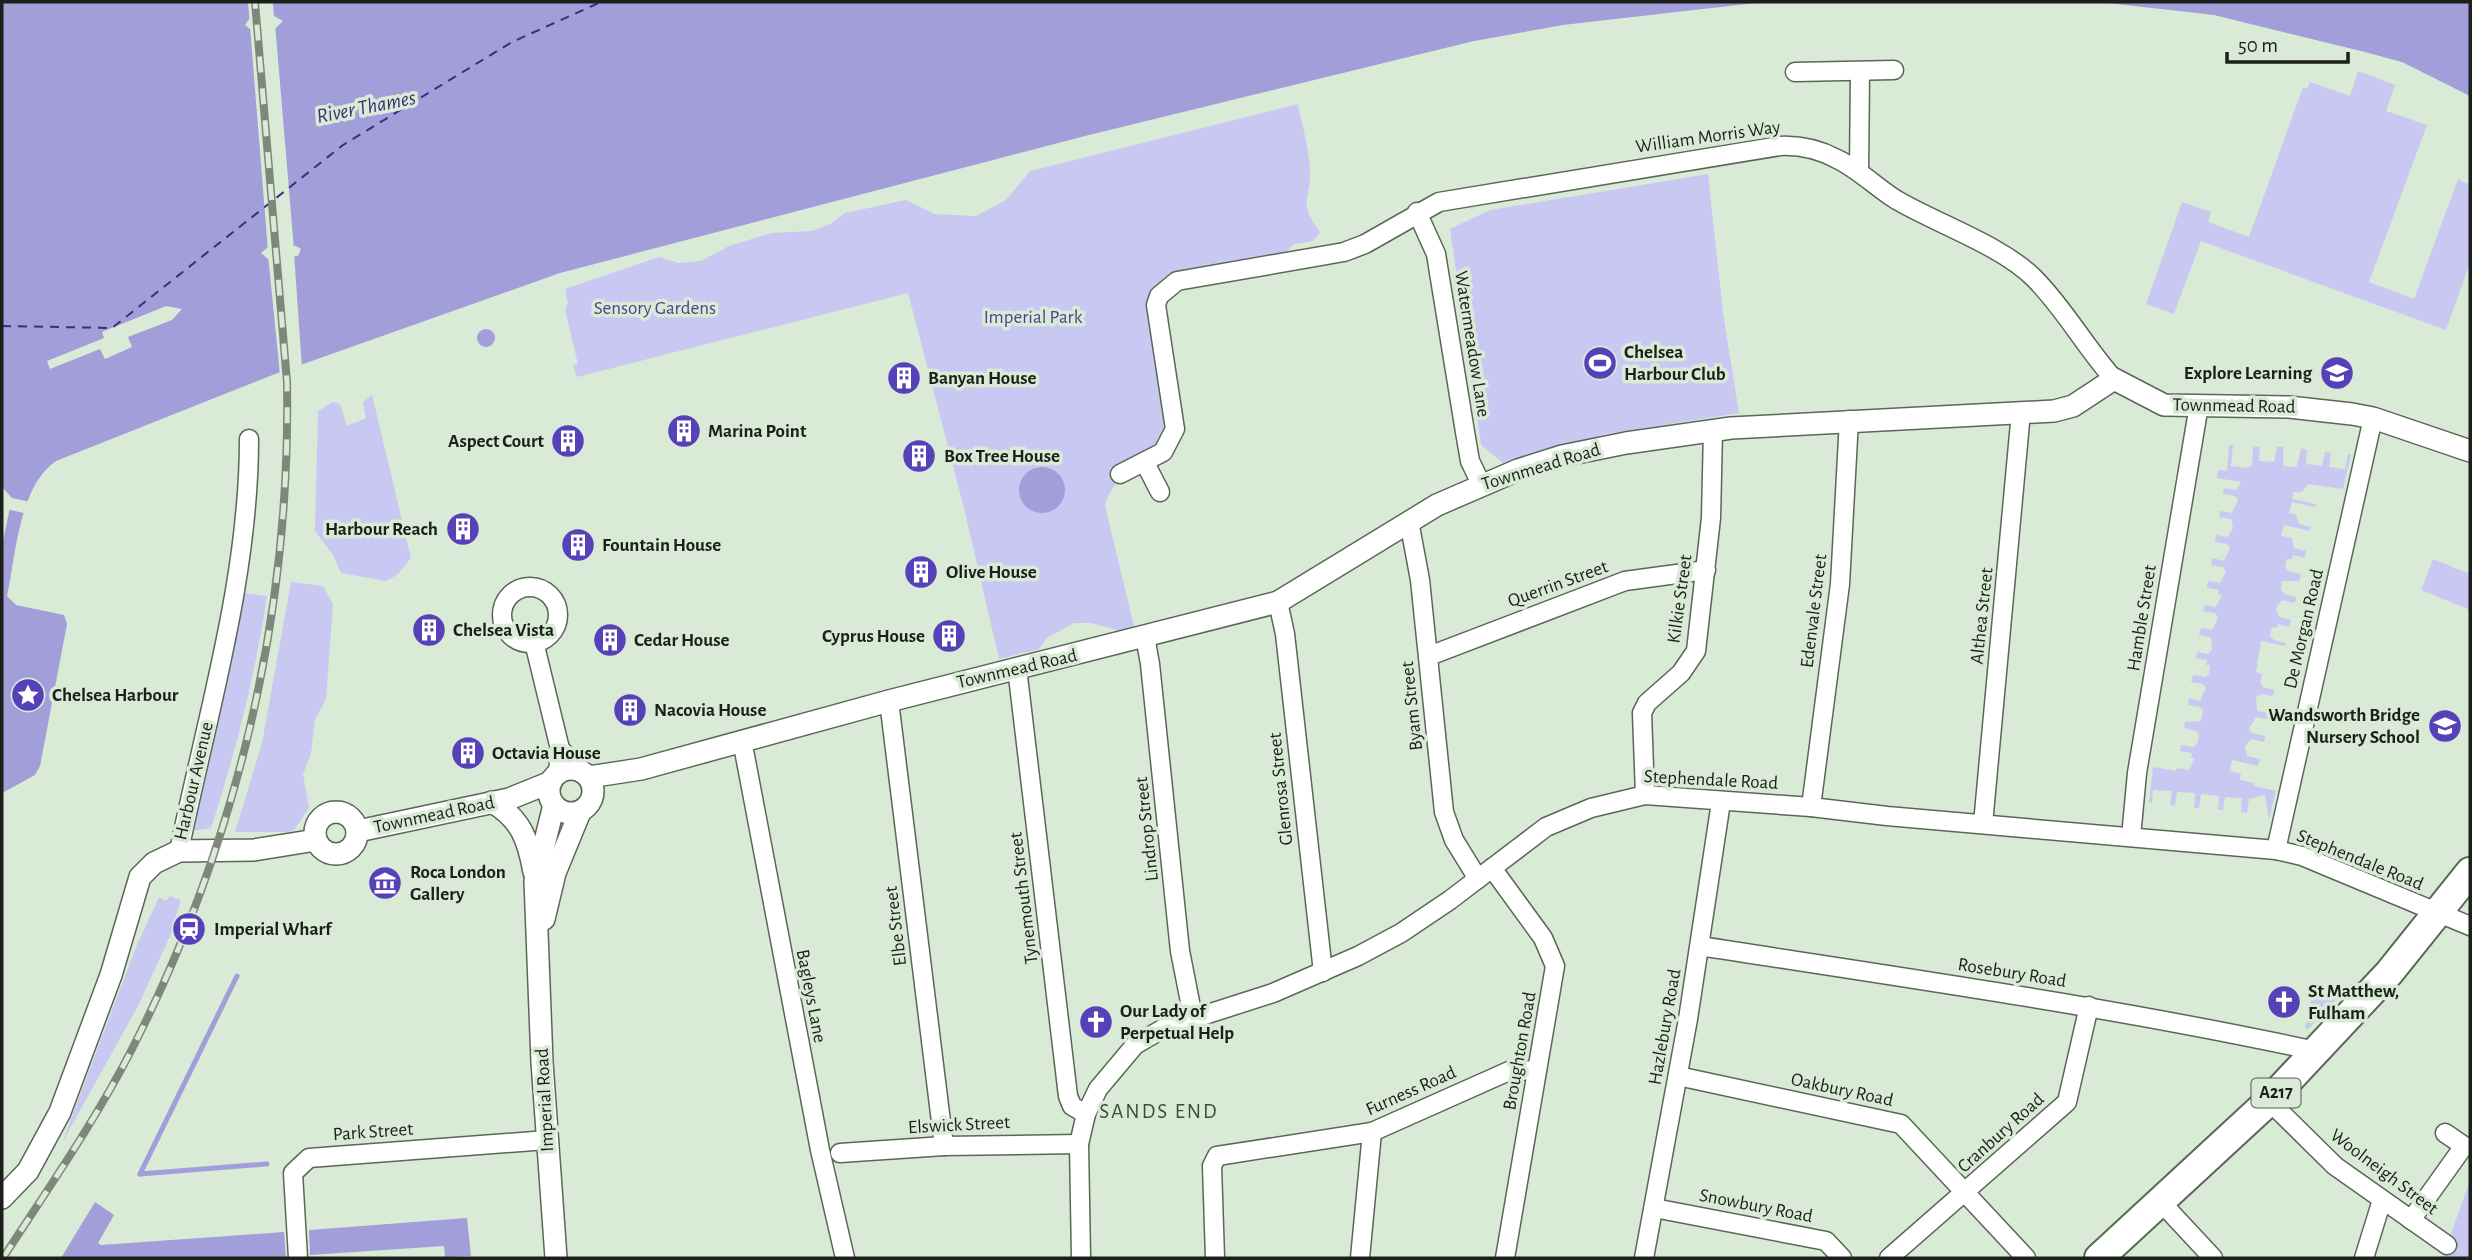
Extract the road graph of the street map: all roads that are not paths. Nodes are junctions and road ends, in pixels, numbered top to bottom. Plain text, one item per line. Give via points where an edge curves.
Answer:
1 (1894, 70) dead end
2 (1795, 72) dead end
3 (1860, 72) junction
4 (1859, 172) junction
5 (1417, 212) junction
6 (2114, 379) junction
7 (2199, 405) junction
8 (2021, 412) junction
9 (2373, 418) junction
10 (1849, 420) junction
11 (1713, 430) junction
12 (250, 439) dead end
13 (2470, 452) edge
14 (1145, 463) junction
15 (1120, 474) dead end
16 (1481, 484) junction
17 (1160, 492) dead end
18 (1409, 521) junction
19 (1706, 570) junction
20 (1278, 602) junction
21 (1145, 636) junction
22 (534, 642) dead end
23 (1429, 656) junction
24 (1017, 668) junction
25 (888, 701) junction
26 (742, 740) junction
27 (560, 749) junction
28 (586, 789) junction
29 (554, 790) junction
30 (1645, 795) junction
31 (500, 800) junction
32 (1721, 802) junction
33 (1811, 807) junction
34 (1983, 824) junction
35 (358, 831) junction
36 (2131, 837) junction
37 (316, 841) junction
38 (2276, 850) junction
39 (179, 851) junction
40 (2470, 872) edge
41 (1485, 874) junction
42 (535, 881) junction
43 (2438, 914) junction
44 (2470, 926) edge
45 (539, 942) junction
46 (1700, 947) junction
47 (1323, 972) junction
48 (2089, 1006) junction
49 (1193, 1017) junction
50 (2316, 1051) junction
51 (1537, 1070) junction
52 (1678, 1076) junction
53 (2269, 1101) junction
54 (1086, 1115) junction
55 (1372, 1132) junction
56 (2445, 1133) dead end
57 (547, 1140) junction
58 (1079, 1144) junction
59 (944, 1146) junction
60 (840, 1153) dead end
61 (1966, 1192) junction
62 (2, 1198) edge
63 (2382, 1200) junction
64 (2160, 1201) junction
65 (1654, 1208) junction
66 (2411, 1220) junction
67 (2446, 1245) dead end
68 (298, 1258) edge
69 (556, 1258) edge
70 (845, 1258) edge
71 (1081, 1258) edge
72 (1215, 1258) edge
73 (1360, 1258) edge
74 (1504, 1258) edge
75 (1644, 1258) edge
76 (1843, 1258) edge
77 (1889, 1258) edge
78 (2026, 1258) edge
79 (2099, 1258) edge
80 (2213, 1258) edge
81 (2364, 1258) edge

1 - 3 street
2 - 3 street
3 - 4 street
4 - 5 street, William Morris Way via 1821,152 1780,146 1439,202
4 - 6 street, William Morris Way via 1896,200 2032,275
5 - 14 street, William Morris Way via 1345,252 1186,278 1166,287 1156,306 1175,429 1163,452
5 - 16 street, Watermeadow Lane via 1436,254 1466,442
6 - 7 street, Townmead Road via 2164,405
6 - 8 street, Townmead Road via 2073,406
7 - 9 street, Townmead Road via 2289,407
7 - 36 street, Hamble Street via 2137,773
8 - 10 street, Townmead Road
8 - 34 street, Althea Street
9 - 13 street, Townmead Road
9 - 38 street, De Morgan Road
10 - 11 street, Townmead Road
10 - 33 street, Edenvale Street via 1840,584
11 - 16 street, Townmead Road via 1562,456
11 - 19 street, Kilkie Street
12 - 39 street, Harbour Avenue via 246,530
14 - 15 street
14 - 17 street
16 - 18 street, Townmead Road
18 - 20 street, Townmead Road
18 - 23 street, Byam Street
19 - 23 street, Querrin Street via 1625,581
19 - 30 street, Kilkie Street via 1696,651 1642,713
20 - 21 street, Townmead Road
20 - 47 street, Glenrosa Street via 1286,634
21 - 24 street, Townmead Road
21 - 49 street, Lindrop Street via 1180,951
22 - 27 street
23 - 41 street, Byam Street via 1444,812 1454,840
24 - 25 street, Townmead Road
24 - 54 street, Tynemouth Street via 1068,1096 1072,1106
25 - 26 street, Townmead Road
25 - 59 street, Elbe Street
26 - 28 street, Townmead Road
26 - 70 street, Bagleys Lane
27 - 28 street
27 - 29 street
28 - 29 street, Townmead Road via 569,769
28 - 29 street, Townmead Road via 566,813
28 - 45 street, Imperial Road via 555,873
29 - 31 street, Townmead Road
29 - 42 street, Imperial Road
30 - 32 street, Stephendale Road
30 - 41 street, Stephendale Road via 1559,820
31 - 35 street, Townmead Road
31 - 42 street via 523,829
32 - 33 street, Stephendale Road
32 - 46 street, Hazlebury Road
33 - 34 street, Stephendale Road
34 - 36 street, Stephendale Road
35 - 37 street, Townmead Road via 355,844 338,855 324,851
35 - 37 street, Townmead Road via 348,815 328,813 318,821
36 - 38 street, Stephendale Road
37 - 39 street, Townmead Road via 254,850
38 - 43 street, Stephendale Road via 2302,856
39 - 62 street, Harbour Avenue via 153,863 140,877 111,975 60,1112 28,1171
40 - 43 main road, A217
41 - 47 street, Stephendale Road via 1401,933
41 - 51 street, Broughton Road via 1543,938 1555,966
42 - 45 street, Imperial Road
43 - 44 street, Stephendale Road
43 - 50 main road, A217
45 - 57 street, Imperial Road
46 - 48 street, Rosebury Road
46 - 52 street, Hazlebury Road
47 - 49 street, Stephendale Road
48 - 50 street, Rosebury Road
48 - 61 street, Cranbury Road via 2067,1102
49 - 54 street, Stephendale Road via 1135,1045 1098,1089
50 - 53 main road, A217
51 - 55 street, Furness Road via 1509,1072
51 - 74 street, Broughton Road
52 - 61 street, Oakbury Road via 1901,1124
52 - 65 street, Hazlebury Road
53 - 63 street, Woolneigh Street via 2335,1166
53 - 64 main road, A217
54 - 58 street, Stephendale Road
55 - 72 street, Furness Road via 1217,1156 1212,1166
55 - 73 street
56 - 66 street via 2463,1146
57 - 68 street, Park Street via 309,1158 292,1173
57 - 69 street, Imperial Road
58 - 59 street, Elswick Street
58 - 71 street, Stephendale Road
59 - 60 street, Elswick Street
61 - 77 street, Cranbury Road
61 - 78 street, Oakbury Road
63 - 66 street, Woolneigh Street
63 - 81 street
64 - 79 main road, A217
64 - 80 street
65 - 75 street, Hazlebury Road
65 - 76 street, Snowbury Road via 1826,1241
66 - 67 street, Woolneigh Street

